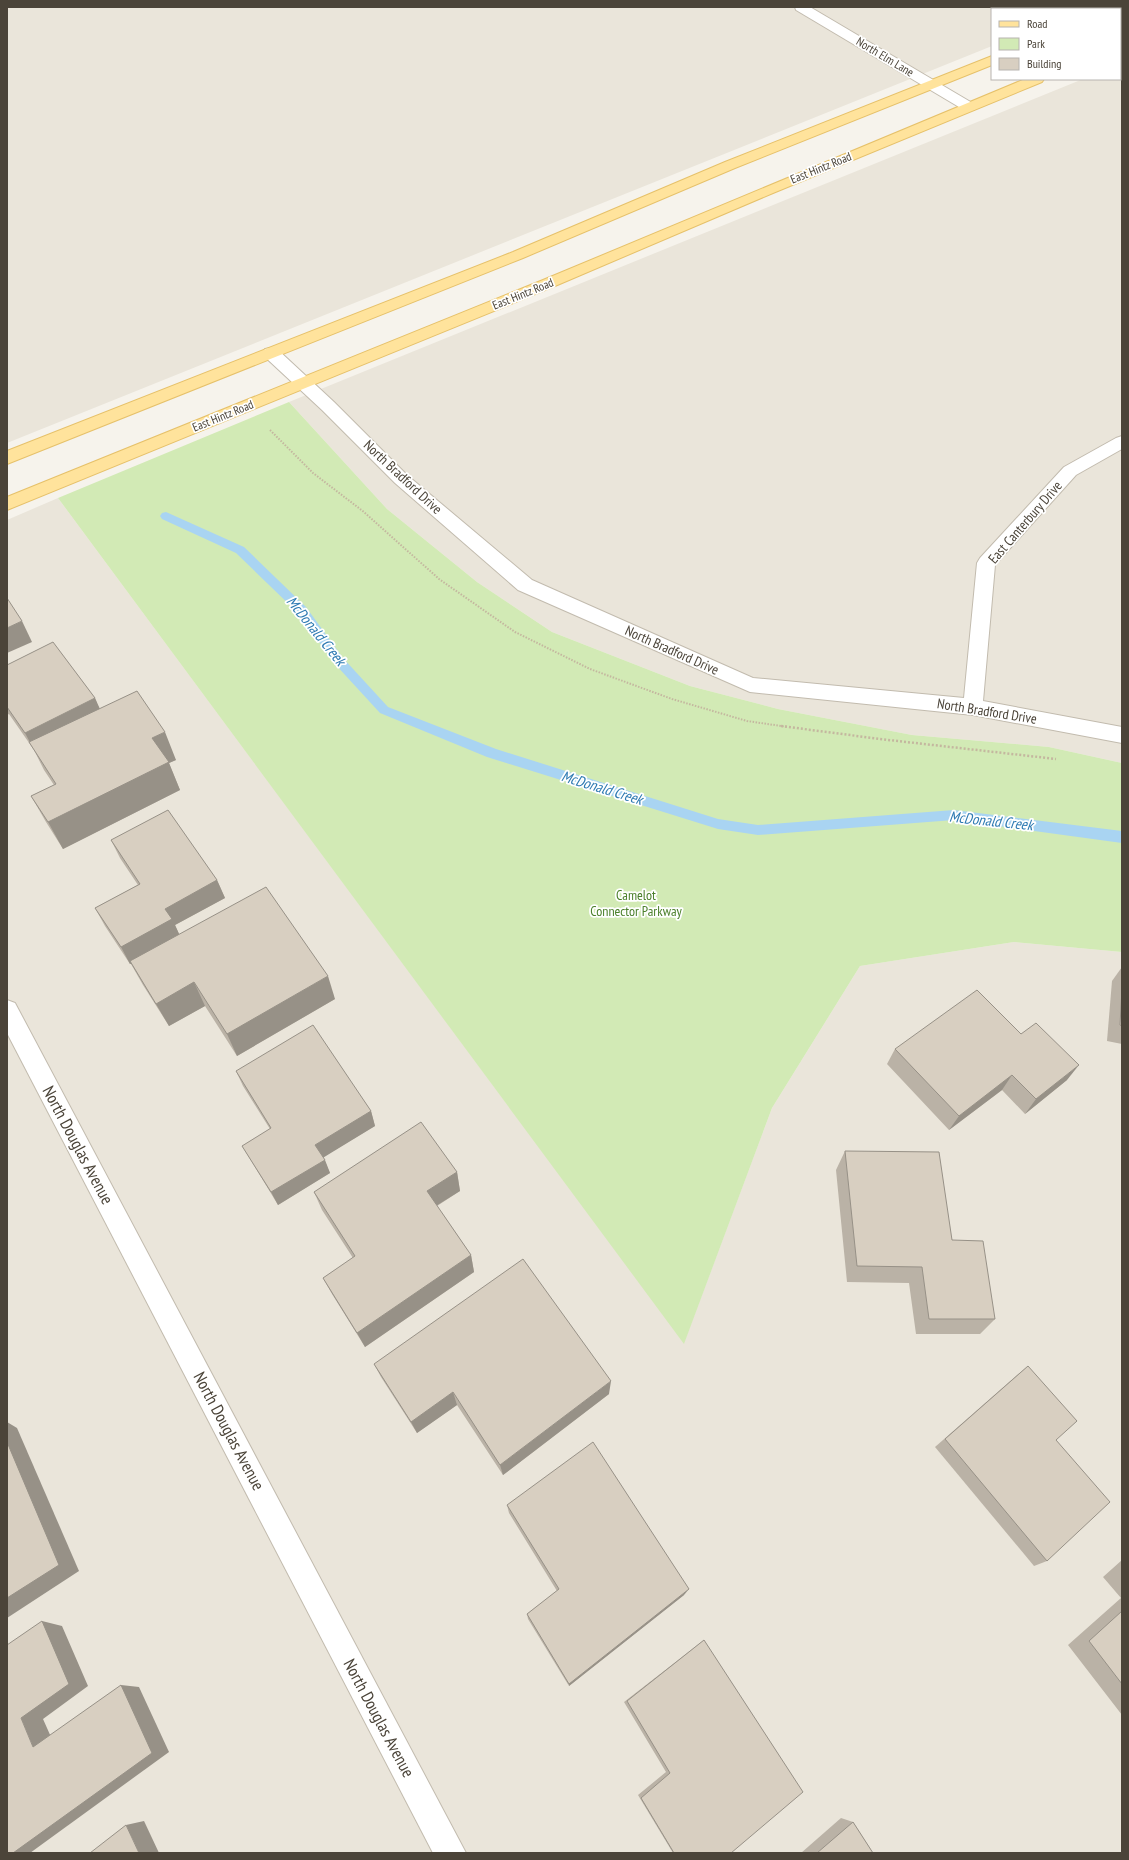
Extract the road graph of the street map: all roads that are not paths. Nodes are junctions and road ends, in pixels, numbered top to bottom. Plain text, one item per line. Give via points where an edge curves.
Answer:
1 (805, 8) edge
2 (991, 60) edge
3 (1035, 80) edge
4 (932, 84) junction
5 (969, 107) junction
6 (271, 353) junction
7 (303, 383) junction
8 (1122, 442) edge
9 (7, 458) edge
10 (7, 504) edge
11 (973, 707) junction
12 (1122, 735) edge
13 (7, 1010) edge
14 (450, 1853) edge

1 - 4 street, North Elm Lane
2 - 4 main road
3 - 5 main road, East Hintz Road
4 - 5 street, North Elm Lane
4 - 6 main road
5 - 7 main road, East Hintz Road
6 - 7 street, North Bradford Drive
6 - 9 main road
7 - 10 main road, East Hintz Road
7 - 11 street, North Bradford Drive via 401,479 525,585 750,685
8 - 11 street, East Canterbury Drive via 1070,471 986,563
11 - 12 street, North Bradford Drive
13 - 14 street, North Douglas Avenue

